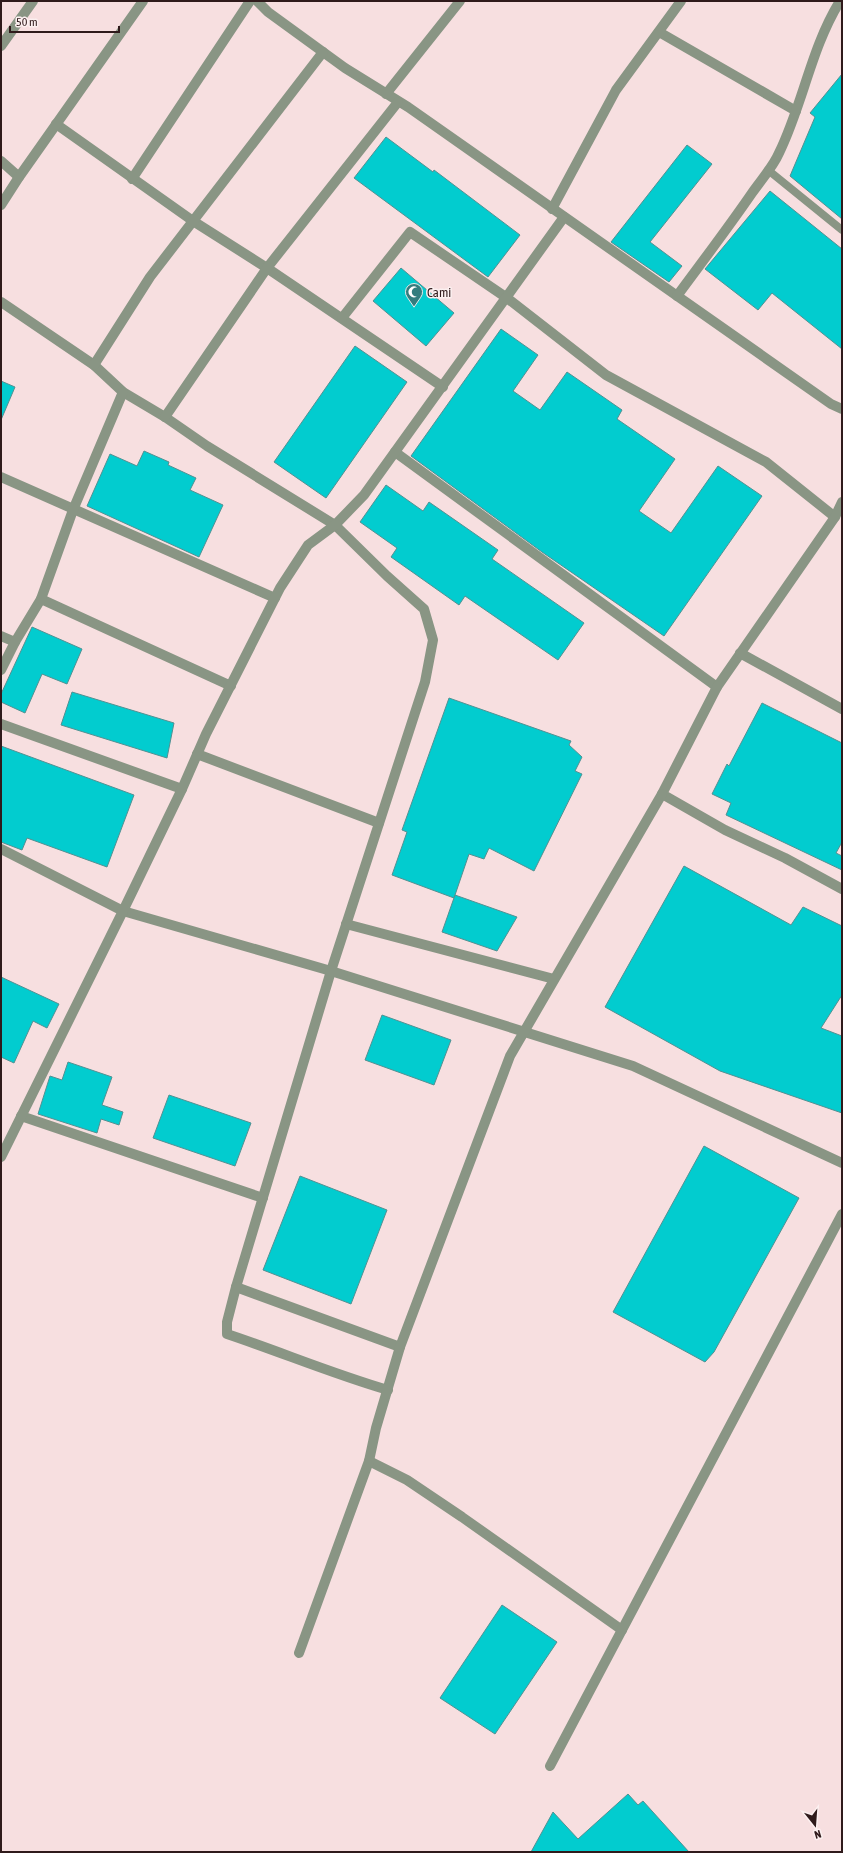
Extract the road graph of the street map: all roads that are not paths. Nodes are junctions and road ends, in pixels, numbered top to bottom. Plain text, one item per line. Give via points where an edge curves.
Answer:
1 (33, 1) edge
2 (144, 1) edge
3 (250, 1) edge
4 (257, 1) edge
5 (460, 1) edge
6 (682, 1) edge
7 (840, 1) edge
8 (659, 32) junction
9 (1, 46) edge
10 (323, 52) junction
11 (386, 94) junction
12 (398, 102) junction
13 (796, 112) junction
14 (56, 124) junction
15 (1, 161) edge
16 (768, 170) junction
17 (19, 177) junction
18 (132, 178) junction
19 (1, 205) edge
20 (552, 209) junction
21 (564, 217) junction
22 (193, 221) junction
23 (842, 230) edge
24 (267, 268) junction
25 (677, 296) junction
26 (507, 298) junction
27 (1, 302) edge
28 (342, 318) junction
29 (94, 365) junction
30 (443, 387) junction
31 (123, 392) junction
32 (842, 409) edge
33 (165, 416) junction
34 (395, 452) junction
35 (1, 477) edge
36 (842, 502) edge
37 (73, 510) junction
38 (835, 517) junction
39 (335, 525) junction
40 (275, 598) junction
41 (41, 599) junction
42 (1, 636) edge
43 (15, 642) junction
44 (740, 653) junction
45 (1, 670) edge
46 (231, 686) junction
47 (717, 686) junction
48 (842, 709) edge
49 (1, 724) edge
50 (197, 754) junction
51 (182, 789) junction
52 (662, 794) junction
53 (379, 823) junction
54 (1, 848) edge
55 (842, 889) edge
56 (123, 911) junction
57 (346, 924) junction
58 (330, 971) junction
59 (554, 979) junction
60 (524, 1031) junction
61 (22, 1116) junction
62 (1, 1157) edge
63 (842, 1164) edge
64 (263, 1198) junction
65 (842, 1214) edge
66 (236, 1287) junction
67 (400, 1347) junction
68 (388, 1390) junction
69 (369, 1461) junction
70 (622, 1630) junction
71 (299, 1653) dead end
72 (550, 1766) dead end

1 - 9 street
2 - 14 street
3 - 18 street
4 - 10 street
5 - 11 street
6 - 8 street
7 - 13 street via 824,32
8 - 13 street
8 - 20 street via 616,90
10 - 11 street
10 - 22 street
11 - 12 street
12 - 20 street
12 - 24 street
13 - 16 street via 779,154
14 - 17 street
14 - 18 street
15 - 17 street
16 - 23 lane
16 - 25 street
17 - 19 street
18 - 22 street
20 - 21 street
21 - 25 street
21 - 26 street
22 - 24 street
22 - 29 street via 150,277
24 - 28 street
24 - 33 street
25 - 32 street via 831,404
26 - 28 street via 410,232
26 - 30 street
26 - 38 street via 606,375 766,462
27 - 29 street
28 - 30 street
29 - 31 street
30 - 34 street
31 - 33 street
31 - 37 street
33 - 39 street via 207,446
34 - 39 street via 364,495
34 - 47 street
35 - 37 street
36 - 38 street
37 - 40 street
37 - 41 street
38 - 44 street
39 - 40 street via 308,545
39 - 53 street via 424,609 433,640 425,682
40 - 46 street
41 - 43 street
41 - 46 street
42 - 43 street
43 - 45 street
44 - 47 street
44 - 48 street
46 - 50 street
47 - 52 street
49 - 51 street
50 - 51 street
50 - 53 street
51 - 56 street
52 - 55 street via 725,830 785,858
52 - 59 street
53 - 57 street
54 - 56 street
56 - 58 street
56 - 61 street
57 - 58 street
57 - 59 street
58 - 60 street
58 - 64 street
59 - 60 street
60 - 63 street via 633,1066
60 - 67 street via 510,1056
61 - 62 street
61 - 64 street
64 - 66 street
65 - 70 street
66 - 67 street
66 - 68 street via 226,1322 226,1334 341,1376
67 - 68 street
68 - 69 street
69 - 70 street via 407,1480
69 - 71 street
70 - 72 street

